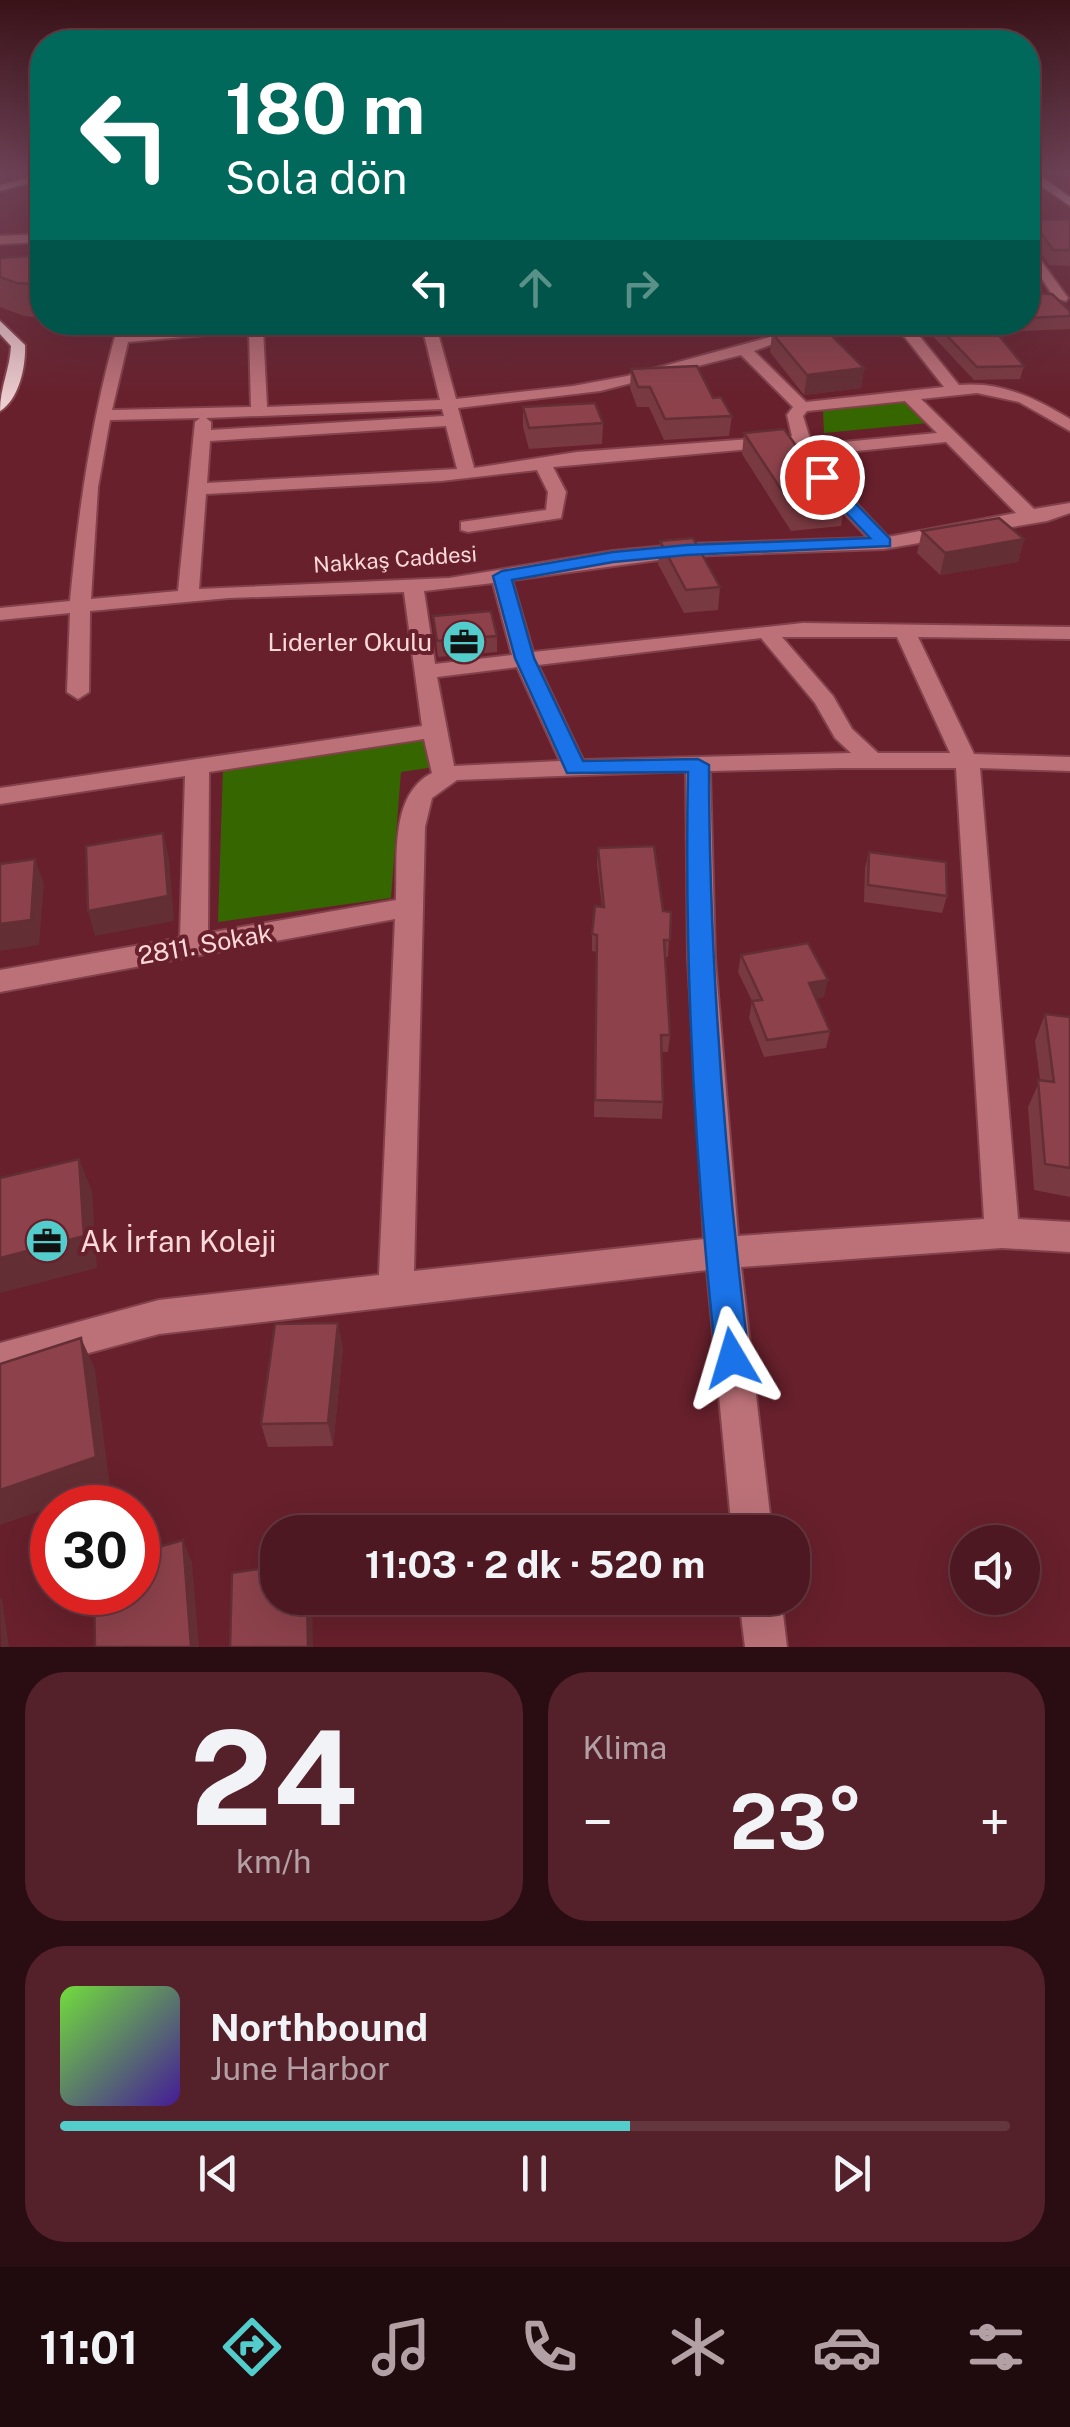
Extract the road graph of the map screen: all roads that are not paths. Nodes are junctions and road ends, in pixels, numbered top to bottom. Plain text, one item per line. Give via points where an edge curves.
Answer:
1 (1040, 264) edge
2 (1065, 298) edge
3 (1044, 299) edge
4 (0, 325) edge
5 (124, 335) edge
6 (256, 335) edge
7 (431, 335) edge
8 (793, 335) edge
9 (910, 335) edge
10 (744, 349) junction
11 (953, 388) junction
12 (906, 393) junction
13 (0, 406) edge
14 (802, 407) junction
15 (260, 411) junction
16 (204, 412) junction
17 (450, 412) junction
18 (103, 415) junction
19 (1070, 426) edge
20 (202, 436) junction
21 (950, 437) junction
22 (803, 445) junction
23 (542, 463) junction
24 (468, 474) junction
25 (198, 489) junction
26 (1070, 508) edge
27 (1030, 516) junction
28 (1070, 518) edge
29 (468, 526) dead end
30 (884, 543) junction
31 (502, 576) junction
32 (413, 586) junction
33 (188, 596) junction
34 (80, 606) junction
35 (0, 614) edge
36 (905, 631) junction
37 (766, 632) junction
38 (1070, 632) edge
39 (524, 658) junction
40 (426, 672) junction
41 (78, 692) dead end
42 (434, 731) junction
43 (965, 760) junction
44 (874, 762) junction
45 (1070, 764) edge
46 (698, 765) junction
47 (197, 766) junction
48 (575, 768) junction
49 (445, 776) junction
50 (0, 796) edge
51 (410, 907) junction
52 (194, 946) junction
53 (0, 981) edge
54 (1002, 1233) junction
55 (1070, 1238) edge
56 (720, 1253) junction
57 (396, 1289) junction
58 (0, 1360) edge
59 (750, 1515) edge
60 (762, 1615) edge
61 (766, 1647) edge

1 - 2 street
2 - 3 street
4 - 13 main road via 18,345 18,367
5 - 18 street
6 - 15 street
7 - 17 street
8 - 10 street
9 - 11 street
10 - 14 street
10 - 17 street via 632,380
11 - 12 street
11 - 19 street via 1024,398
12 - 14 street
12 - 21 street
14 - 22 street via 795,415
15 - 16 street
15 - 17 street
16 - 18 street
16 - 20 street
17 - 20 street
17 - 24 street
18 - 34 street via 89,486
20 - 25 street
21 - 22 street
21 - 27 street
22 - 23 street
22 - 30 street via 822,477
23 - 24 street
23 - 29 street via 557,492 554,514
24 - 25 street
25 - 33 street
26 - 27 street
27 - 28 street
27 - 30 street, Nakkaş Caddesi
30 - 31 street, Nakkaş Caddesi via 687,550
31 - 32 street, Nakkaş Caddesi
31 - 39 street
32 - 33 street, Nakkaş Caddesi
32 - 40 street
33 - 34 street, Nakkaş Caddesi
34 - 35 street, Nakkaş Caddesi
34 - 41 street
36 - 37 street
36 - 38 street
36 - 43 street
37 - 39 street
37 - 44 street via 825,701 843,733
39 - 40 street
39 - 48 street
40 - 42 street
42 - 47 street
42 - 49 street
43 - 44 street
43 - 45 street
43 - 54 street
44 - 46 street
46 - 48 street
46 - 56 street via 697,887
47 - 50 street
47 - 52 street
48 - 49 street
49 - 51 street via 421,789 416,804
51 - 52 street, 2811. Sokak
51 - 57 street
52 - 53 street, 2811. Sokak
54 - 55 street
54 - 56 street
56 - 57 street
56 - 59 street
57 - 58 street via 159,1316
60 - 61 street

